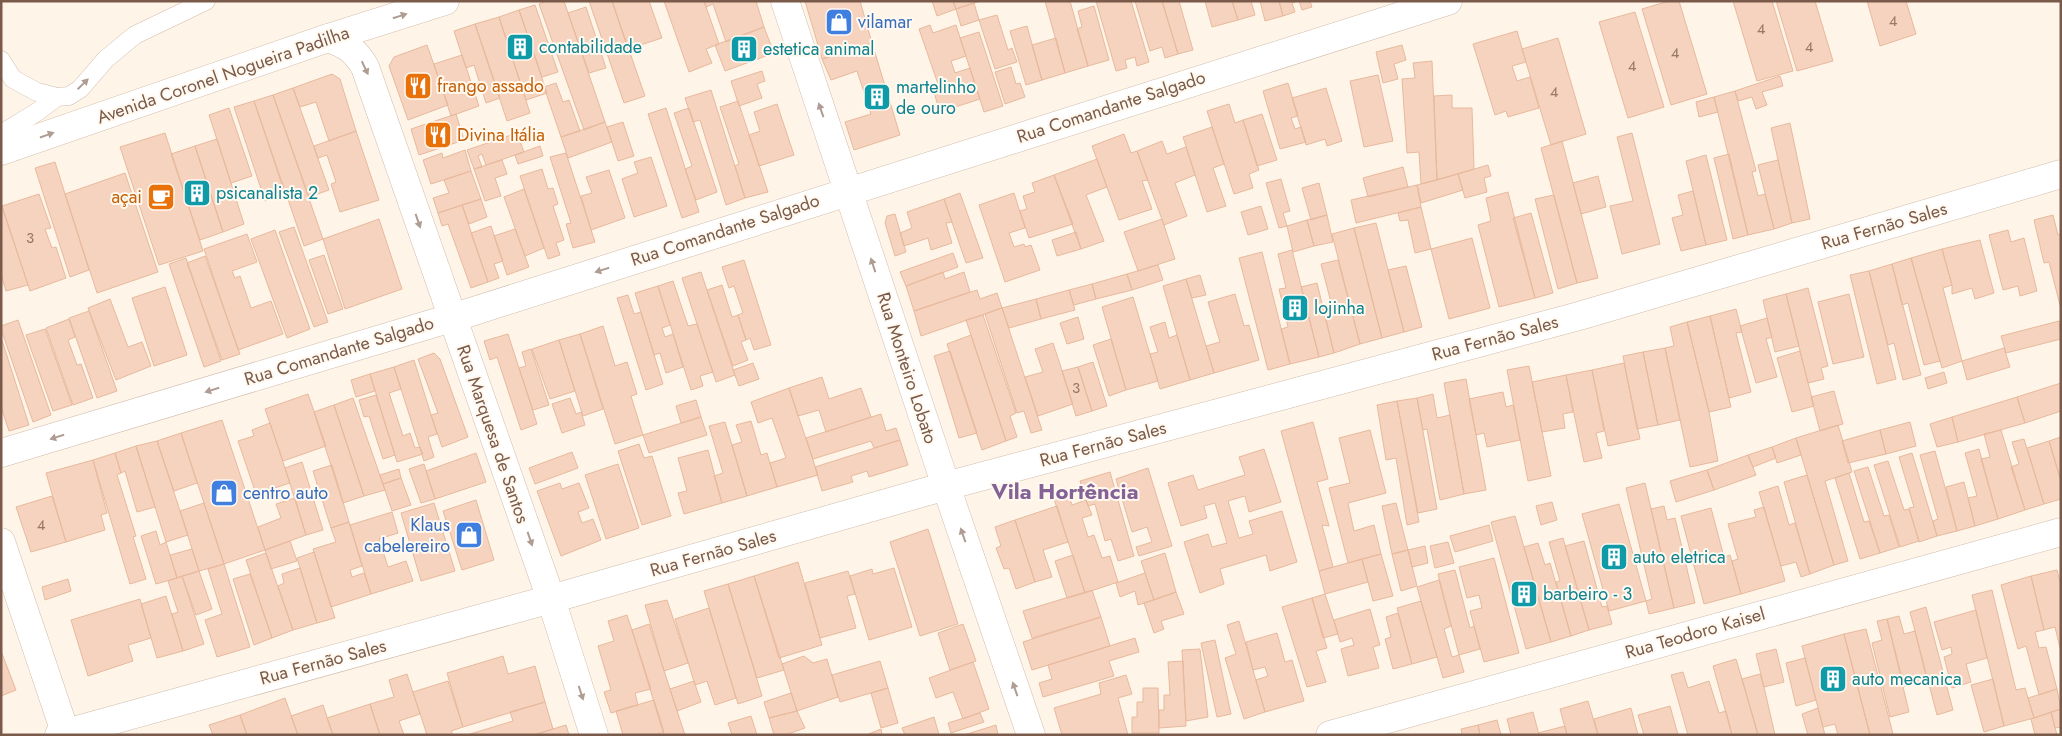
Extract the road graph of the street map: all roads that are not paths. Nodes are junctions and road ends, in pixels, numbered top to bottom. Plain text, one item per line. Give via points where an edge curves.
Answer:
1 (206, 1) edge
2 (445, 1) edge
3 (785, 1) edge
4 (1448, 1) edge
5 (328, 38) junction
6 (1, 60) edge
7 (57, 97) junction
8 (1, 134) edge
9 (1, 151) edge
10 (2061, 174) edge
11 (848, 190) junction
12 (452, 318) junction
13 (1, 453) edge
14 (946, 486) junction
15 (2061, 532) edge
16 (1, 542) edge
17 (552, 599) junction
18 (63, 734) edge
19 (594, 735) edge
20 (1031, 735) edge
21 (1330, 735) edge

7 -> 1 lane via 69,96 80,89 106,59 135,35
5 -> 2 street, Avenida Coronel Nogueira Padilha
11 -> 3 street, Rua Monteiro Lobato
4 - 11 street, Rua Comandante Salgado
9 -> 5 street, Avenida Coronel Nogueira Padilha
5 -> 12 street, Rua Marquesa de Santos via 355,52 365,67
6 - 7 lane via 13,79 37,92
7 - 8 lane
10 - 14 street, Rua Fernão Sales via 1579,316
11 -> 12 street, Rua Comandante Salgado
14 -> 11 street, Rua Monteiro Lobato
12 -> 13 street, Rua Comandante Salgado
12 -> 17 street, Rua Marquesa de Santos
14 - 17 street, Rua Fernão Sales
20 -> 14 street, Rua Monteiro Lobato
15 - 21 street, Rua Teodoro Kaisel
16 - 18 street
17 - 18 street, Rua Fernão Sales
17 -> 19 street, Rua Marquesa de Santos

